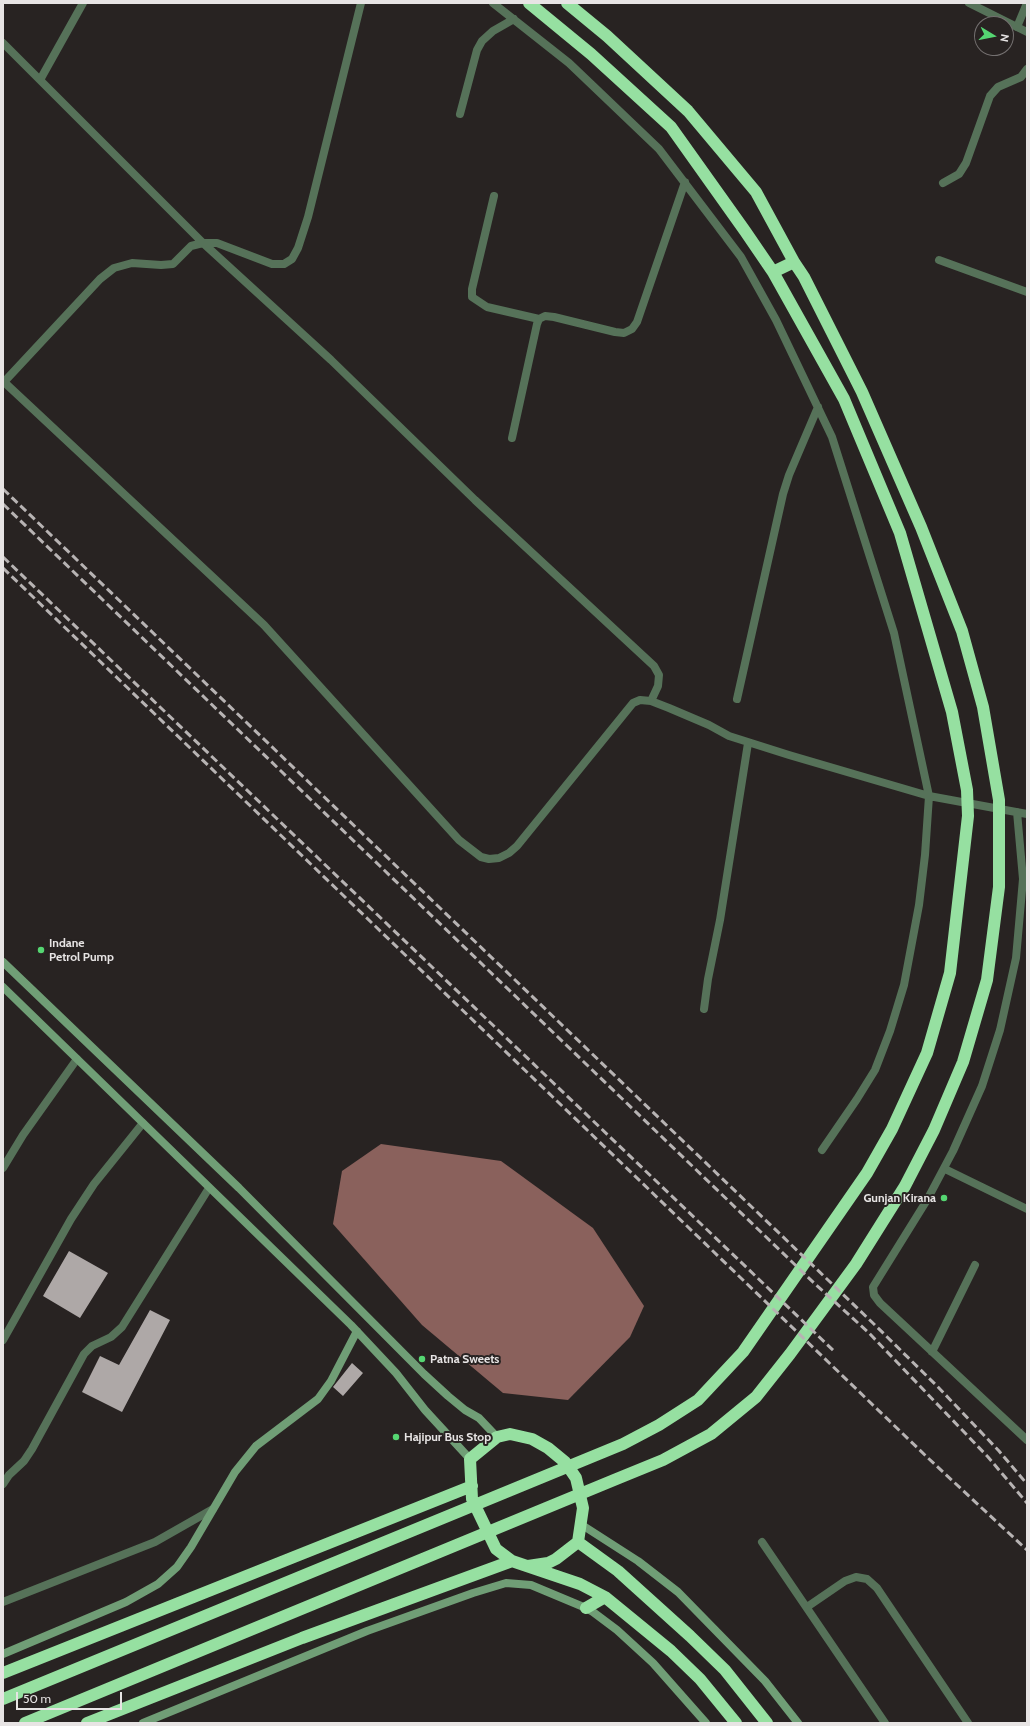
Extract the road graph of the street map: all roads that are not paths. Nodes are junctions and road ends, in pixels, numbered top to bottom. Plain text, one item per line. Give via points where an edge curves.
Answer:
1 (83, 3) edge
2 (361, 3) edge
3 (493, 3) edge
4 (529, 3) edge
5 (567, 3) edge
6 (969, 3) edge
7 (1027, 3) edge
8 (514, 19) junction
9 (1017, 28) junction
10 (1027, 32) edge
11 (3, 43) edge
12 (1027, 69) edge
13 (40, 80) junction
14 (460, 114) dead end
15 (685, 182) junction
16 (943, 183) dead end
17 (494, 196) dead end
18 (203, 243) junction
19 (939, 260) dead end
20 (794, 262) junction
21 (773, 272) junction
22 (1027, 292) edge
23 (539, 319) junction
24 (3, 382) edge
25 (818, 407) junction
26 (512, 438) dead end
27 (737, 700) dead end
28 (651, 701) junction
29 (748, 743) junction
30 (929, 796) junction
31 (1017, 812) junction
32 (1027, 814) edge
33 (3, 962) edge
34 (3, 987) edge
35 (704, 1009) dead end
36 (78, 1059) junction
37 (143, 1123) junction
38 (822, 1150) dead end
39 (3, 1168) edge
40 (945, 1169) junction
41 (208, 1188) junction
42 (1027, 1209) edge
43 (975, 1265) dead end
44 (357, 1331) junction
45 (3, 1340) edge
46 (932, 1352) junction
47 (497, 1437) junction
48 (1027, 1440) edge
49 (470, 1460) junction
50 (3, 1484) edge
51 (472, 1486) junction
52 (213, 1509) junction
53 (582, 1525) junction
54 (578, 1542) junction
55 (762, 1542) dead end
56 (512, 1562) junction
57 (528, 1566) junction
58 (604, 1597) junction
59 (3, 1602) edge
60 (586, 1608) junction
61 (807, 1608) junction
62 (3, 1654) edge
63 (3, 1674) edge
64 (3, 1699) edge
65 (25, 1723) edge
66 (86, 1723) edge
67 (143, 1723) edge
68 (706, 1723) edge
69 (736, 1723) edge
70 (767, 1723) edge
71 (798, 1723) edge
72 (885, 1723) edge
73 (968, 1723) edge

1 - 13 street
2 - 18 street via 308,217 292,259 284,264 272,264 217,243
3 - 8 street
4 - 21 highway via 591,54 671,127
5 - 20 highway via 607,36 688,111 756,192
6 - 9 street
7 - 9 street
8 - 14 street via 482,41 477,50
8 - 15 street via 569,63 612,103 659,149
9 - 10 street
11 - 13 street
12 - 16 street via 1021,77 998,87 990,96 966,163 959,174
13 - 18 street
15 - 23 street via 638,322 632,329 624,333 614,332 554,317 545,316
15 - 25 street via 741,258 776,320
17 - 23 street via 472,297 487,307
18 - 24 street via 191,246 173,264 132,263 114,268 100,279
18 - 28 street via 331,360 475,500 654,666 659,675 658,686
19 - 22 street
20 - 21 highway
20 - 65 highway via 862,392 921,527 962,631 983,707 999,800 999,887 987,980 963,1062 934,1130 905,1186 856,1264 790,1354 756,1397 711,1434 663,1460 621,1478
21 - 64 highway via 844,399 900,533 952,712 967,790 968,816 950,973 927,1053 885,1142 867,1173 743,1352 698,1400 659,1425 623,1444
23 - 26 street
24 - 28 street via 264,625 459,840 481,857 499,858 509,853 633,703 640,700
25 - 27 street via 783,494
25 - 30 street via 832,437 894,633
28 - 29 street
29 - 30 street
29 - 35 street
30 - 31 street
30 - 38 street via 919,905 904,984 890,1031 875,1070
31 - 32 street
31 - 40 street via 1023,879 1016,958 1000,1030 982,1086
33 - 47 street via 239,1188 424,1374
34 - 36 street
36 - 37 street
36 - 39 street via 23,1135
37 - 41 street
37 - 45 street via 94,1184 70,1219
40 - 42 street
40 - 46 street via 873,1286 874,1295 880,1303
41 - 44 street
41 - 50 street via 122,1327 112,1337 92,1346 84,1354 32,1449
43 - 46 street
44 - 49 street via 396,1372 425,1410
44 - 52 street via 331,1381 318,1399 256,1446 235,1472
46 - 48 street
47 - 49 highway
47 - 53 highway via 510,1434 532,1439 565,1462 576,1478 583,1508
49 - 51 highway
51 - 56 highway via 472,1499 496,1549
51 - 63 highway
52 - 59 street via 155,1542
52 - 62 street via 177,1567 147,1592
53 - 54 highway
53 - 71 street via 638,1561 678,1592 765,1681
54 - 57 highway via 548,1563
54 - 70 highway via 634,1585 725,1670
55 - 61 street
56 - 57 highway
56 - 66 highway via 302,1638
57 - 58 highway via 580,1584
58 - 60 highway
58 - 69 highway via 671,1651 700,1679
60 - 67 street via 531,1585 506,1584 367,1630
60 - 68 street via 617,1630 654,1663
61 - 72 street
61 - 73 street via 845,1581 856,1577 867,1579 877,1588

